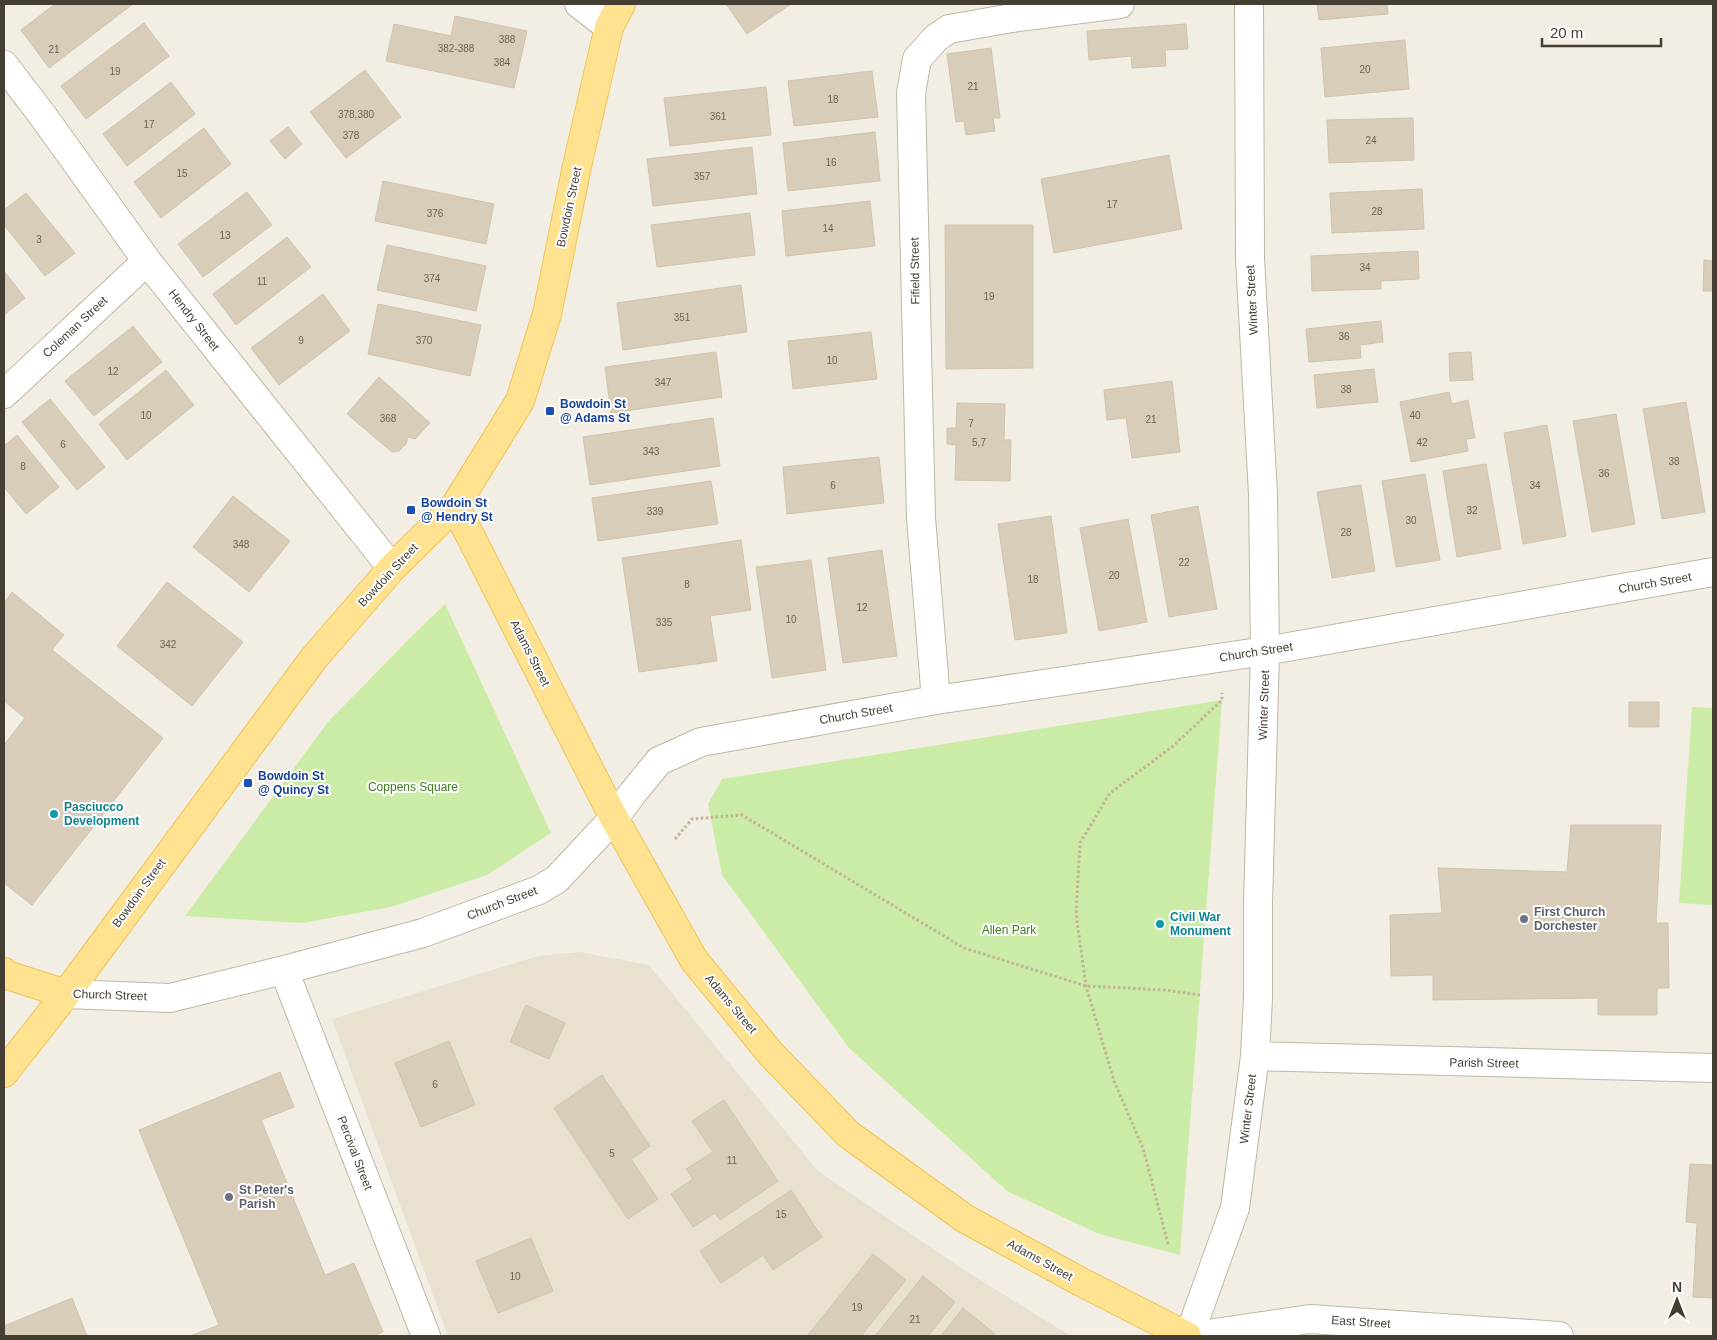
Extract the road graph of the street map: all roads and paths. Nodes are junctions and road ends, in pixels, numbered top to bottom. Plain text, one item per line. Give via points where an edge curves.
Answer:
1 (579, 4) edge
2 (1120, 4) edge
3 (1249, 4) edge
4 (615, 16) edge
5 (4, 66) edge
6 (147, 261) junction
7 (4, 394) edge
8 (455, 506) junction
9 (392, 568) junction
10 (1713, 572) edge
11 (1265, 651) junction
12 (1222, 658) junction
13 (936, 700) junction
14 (614, 818) junction
15 (675, 839) dead end
16 (284, 970) junction
17 (4, 972) edge
18 (1086, 986) junction
19 (66, 994) junction
20 (1200, 995) dead end
21 (1255, 1056) junction
22 (1713, 1068) edge
23 (4, 1073) edge
24 (1168, 1244) dead end
25 (426, 1336) edge
26 (1188, 1336) edge
27 (1194, 1336) edge
28 (1559, 1336) edge

1 - 4 street
2 - 13 street, Fifield Street via 949,29 917,59 911,92 921,518
3 - 11 street, Winter Street via 1250,258 1263,494
4 - 8 main road, Bowdoin Street via 577,166 547,314 520,401
5 - 6 street, Hendry Street
6 - 7 street, Coleman Street
6 - 9 street, Hendry Street
8 - 9 main road, Bowdoin Street
8 - 14 main road, Adams Street
9 - 19 main road, Bowdoin Street via 314,658
10 - 11 street, Church Street
11 - 12 street, Church Street
11 - 21 street, Winter Street
12 - 13 street, Church Street
12 - 18 path via 1222,700 1172,747 1110,793 1080,843 1076,914
13 - 14 street, Church Street via 700,742 660,761
14 - 16 street, Church Street via 557,878 539,890 423,933
14 - 26 main road, Adams Street via 694,960 771,1054 848,1134 964,1218
15 - 18 path via 692,819 742,815 964,948
16 - 19 street, Church Street via 170,998
16 - 25 street, Percival Street
17 - 19 main road
18 - 20 path
18 - 24 path via 1114,1081 1143,1148
19 - 23 main road, Bowdoin Street
21 - 22 street, Parish Street
21 - 26 street, Winter Street via 1235,1208
27 - 28 street, East Street via 1310,1319

